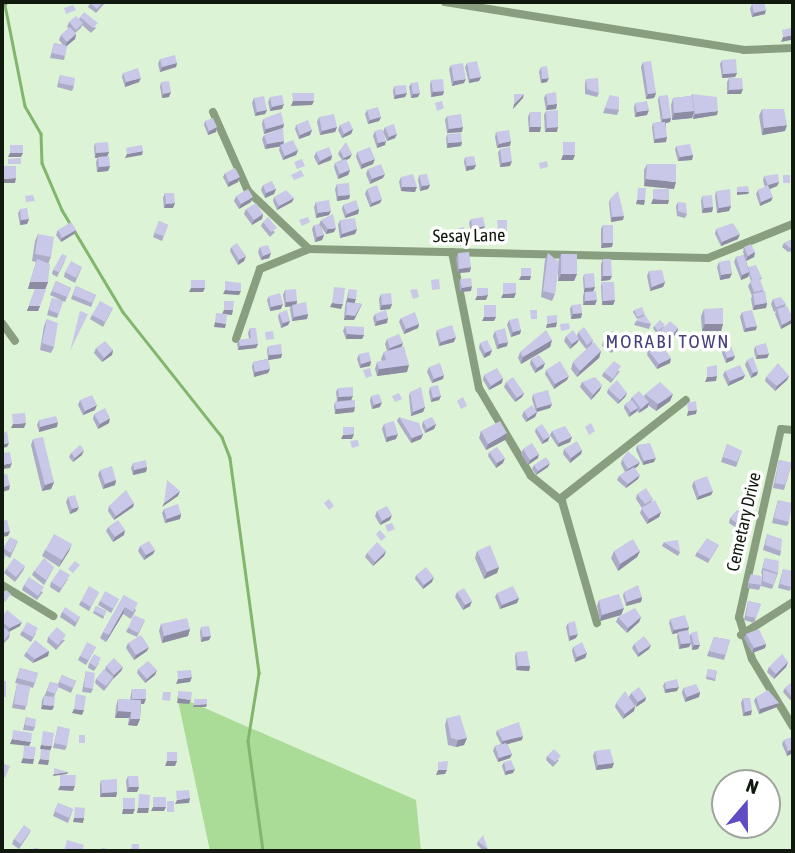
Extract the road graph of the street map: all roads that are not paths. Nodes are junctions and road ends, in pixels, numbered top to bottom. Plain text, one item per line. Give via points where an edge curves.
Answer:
1 (445, 2) edge
2 (793, 48) edge
3 (213, 112) dead end
4 (793, 224) edge
5 (309, 249) junction
6 (452, 252) junction
7 (2, 323) edge
8 (236, 340) edge
9 (15, 341) dead end
10 (685, 400) dead end
11 (793, 430) edge
12 (560, 499) junction
13 (2, 585) edge
14 (793, 602) edge
15 (53, 616) dead end
16 (597, 623) dead end
17 (741, 635) junction
18 (793, 727) edge

1 - 2 street via 744,50
3 - 5 street via 248,191
4 - 6 street, Sesay Lane via 708,258
5 - 6 street, Sesay Lane
5 - 8 street via 260,270
6 - 12 street via 479,388 531,476
7 - 9 street
10 - 12 street
11 - 17 street, Cemetary Drive via 781,429 738,617
12 - 16 street
13 - 15 street
14 - 17 street
17 - 18 street

